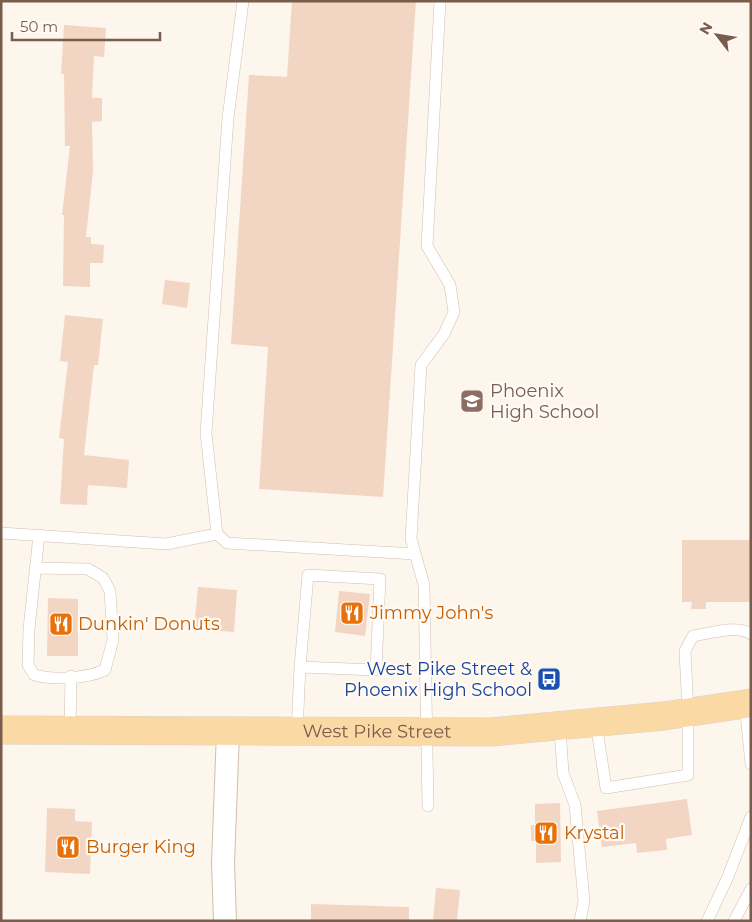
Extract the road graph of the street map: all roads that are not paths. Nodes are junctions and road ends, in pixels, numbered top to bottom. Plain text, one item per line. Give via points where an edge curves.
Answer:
1 (243, 1) edge
2 (440, 1) edge
3 (1, 533) edge
4 (216, 534) junction
5 (39, 535) junction
6 (415, 554) junction
7 (35, 568) junction
8 (751, 634) edge
9 (300, 667) junction
10 (71, 676) junction
11 (748, 703) edge
12 (688, 712) junction
13 (596, 723) junction
14 (560, 727) junction
15 (1, 730) edge
16 (70, 731) junction
17 (228, 732) junction
18 (297, 732) junction
19 (427, 733) junction
20 (751, 764) edge
21 (428, 806) dead end
22 (751, 817) edge
23 (751, 889) edge
24 (225, 921) edge
25 (580, 921) edge
26 (707, 921) edge
27 (734, 921) edge

1 - 4 lane via 228,118 206,424
2 - 6 lane via 427,246 450,285 454,312 444,334 421,365 411,539
3 - 5 lane
4 - 5 lane via 166,544
4 - 6 lane via 227,543
5 - 7 lane
6 - 19 lane via 424,585
7 - 10 lane via 28,665 34,675
7 - 10 lane via 88,569 103,578 110,591 113,640 105,670 93,676
8 - 12 lane via 737,630 693,636 685,652
9 - 9 lane via 376,670 380,579 308,575
9 - 18 lane
10 - 16 lane
11 - 12 main road, West Pike Street
11 - 20 lane
12 - 13 main road, West Pike Street
12 - 13 lane via 688,775 606,788
13 - 14 main road, West Pike Street
14 - 19 main road, West Pike Street
14 - 25 lane via 563,773 575,805 584,901
15 - 16 main road, West Pike Street
16 - 17 main road, West Pike Street
17 - 18 main road, West Pike Street
17 - 24 street via 223,863
18 - 19 main road, West Pike Street
19 - 21 lane
22 - 26 lane
23 - 27 lane

